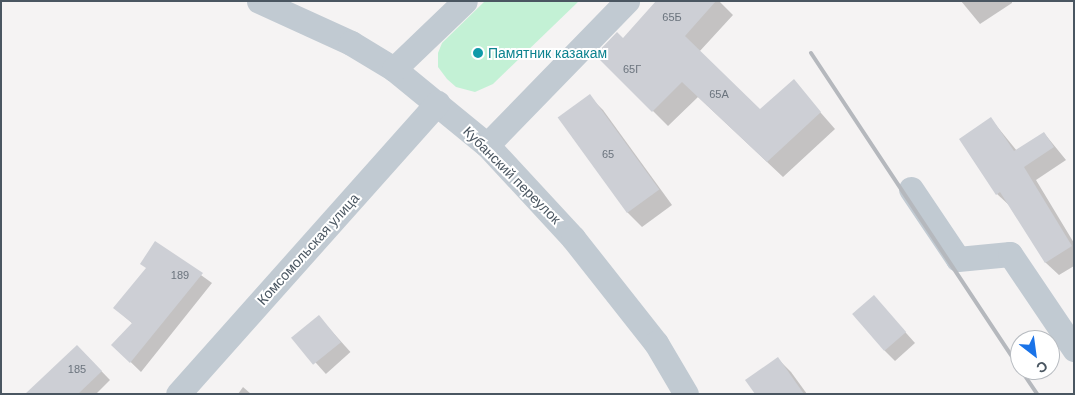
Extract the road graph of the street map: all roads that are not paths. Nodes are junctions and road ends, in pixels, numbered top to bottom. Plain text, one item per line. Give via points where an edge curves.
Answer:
1 (259, 1) edge
2 (465, 1) edge
3 (627, 1) edge
4 (394, 69) junction
5 (438, 103) junction
6 (486, 145) junction
7 (911, 189) dead end
8 (1074, 349) edge
9 (178, 394) edge
10 (686, 394) edge

1 - 4 street, Кубанский переулок via 351,43
2 - 4 street
3 - 6 street
4 - 5 street, Кубанский переулок
5 - 6 street, Кубанский переулок
5 - 9 street, Комсомольская улица
6 - 10 street, Кубанский переулок via 573,238 656,343
7 - 8 street via 958,259 1010,254

